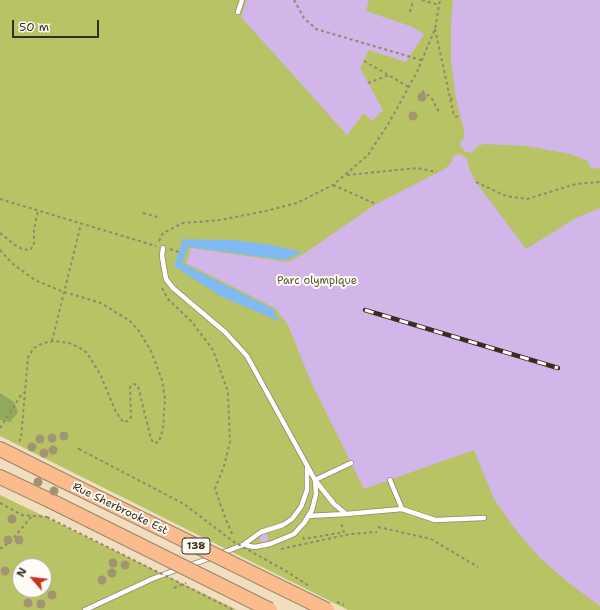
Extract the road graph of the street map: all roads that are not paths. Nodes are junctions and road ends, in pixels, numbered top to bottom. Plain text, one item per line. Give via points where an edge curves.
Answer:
1 (242, 0) edge
2 (238, 12) dead end
3 (163, 248) dead end
4 (1, 452) edge
5 (307, 463) junction
6 (351, 463) dead end
7 (0, 477) edge
8 (315, 480) junction
9 (390, 480) dead end
10 (402, 509) junction
11 (346, 514) junction
12 (308, 516) junction
13 (484, 518) dead end
14 (243, 545) junction
15 (330, 605) edge
16 (85, 610) edge
17 (270, 610) edge

1 - 2 lane
3 - 5 lane via 166,278 173,288 237,343 263,383
4 - 15 main road, Rue Sherbrooke Est / 138, bridge
5 - 8 lane
5 - 14 lane via 307,490 301,507 292,519 283,525 261,532
6 - 8 lane
7 - 17 main road, 138, bridge
8 - 11 lane via 334,504
8 - 12 lane via 316,494
9 - 10 lane
10 - 11 lane
10 - 13 lane via 435,520
11 - 12 lane
12 - 14 lane via 294,534 285,539 255,547
14 - 16 lane via 152,579

